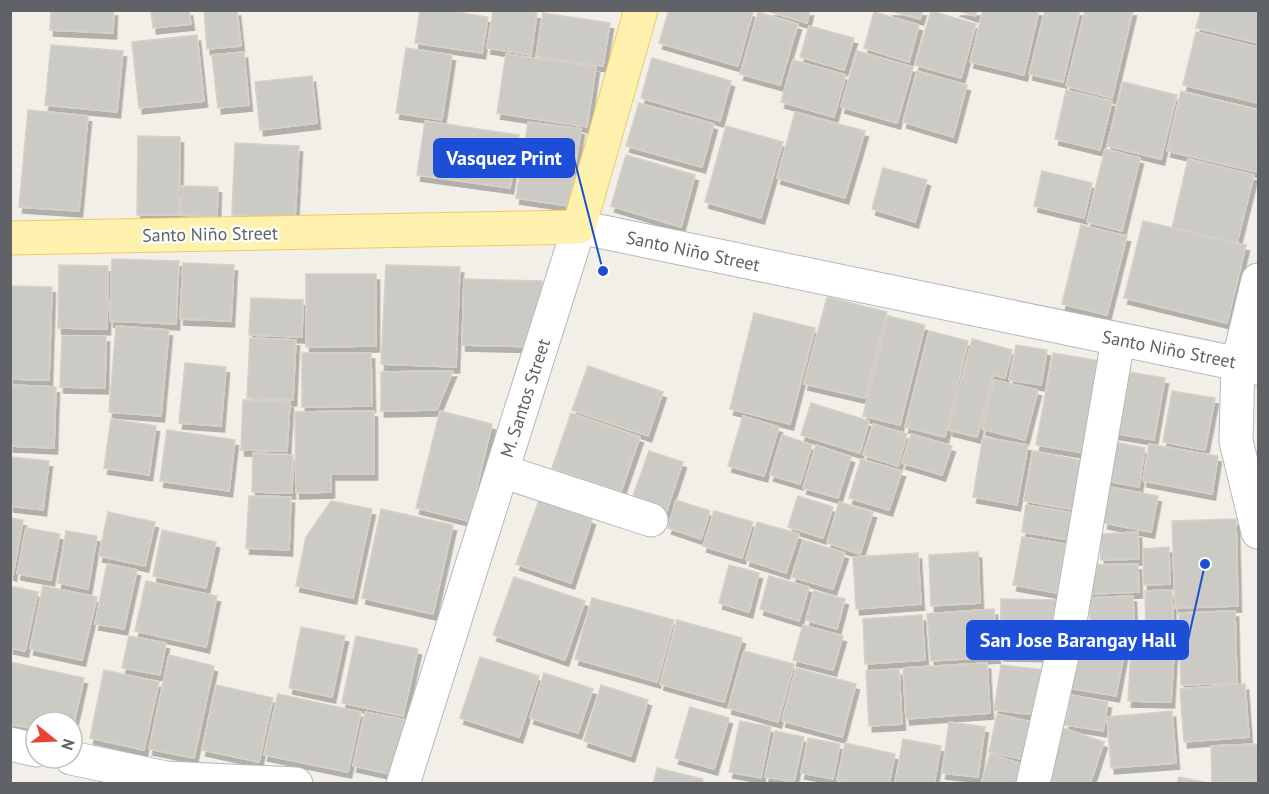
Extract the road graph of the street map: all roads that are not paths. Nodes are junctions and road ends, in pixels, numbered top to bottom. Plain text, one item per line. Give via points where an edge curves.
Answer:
1 (641, 10) edge
2 (579, 226) junction
3 (10, 238) edge
4 (1258, 280) edge
5 (1118, 340) junction
6 (1248, 365) edge
7 (502, 471) junction
8 (651, 520) dead end
9 (1258, 532) edge
10 (84, 761) edge
11 (296, 783) edge
12 (403, 783) edge
13 (1033, 783) edge

1 - 2 main road, M. Santos Street
2 - 3 main road, Santo Niño Street
2 - 5 street, Santo Niño Street
2 - 7 street, M. Santos Street
4 - 6 street
5 - 6 street, Santo Niño Street
5 - 13 street via 1070,621
6 - 9 street via 1236,441
7 - 8 street
7 - 12 street, M. Santos Street
10 - 11 street via 166,778

